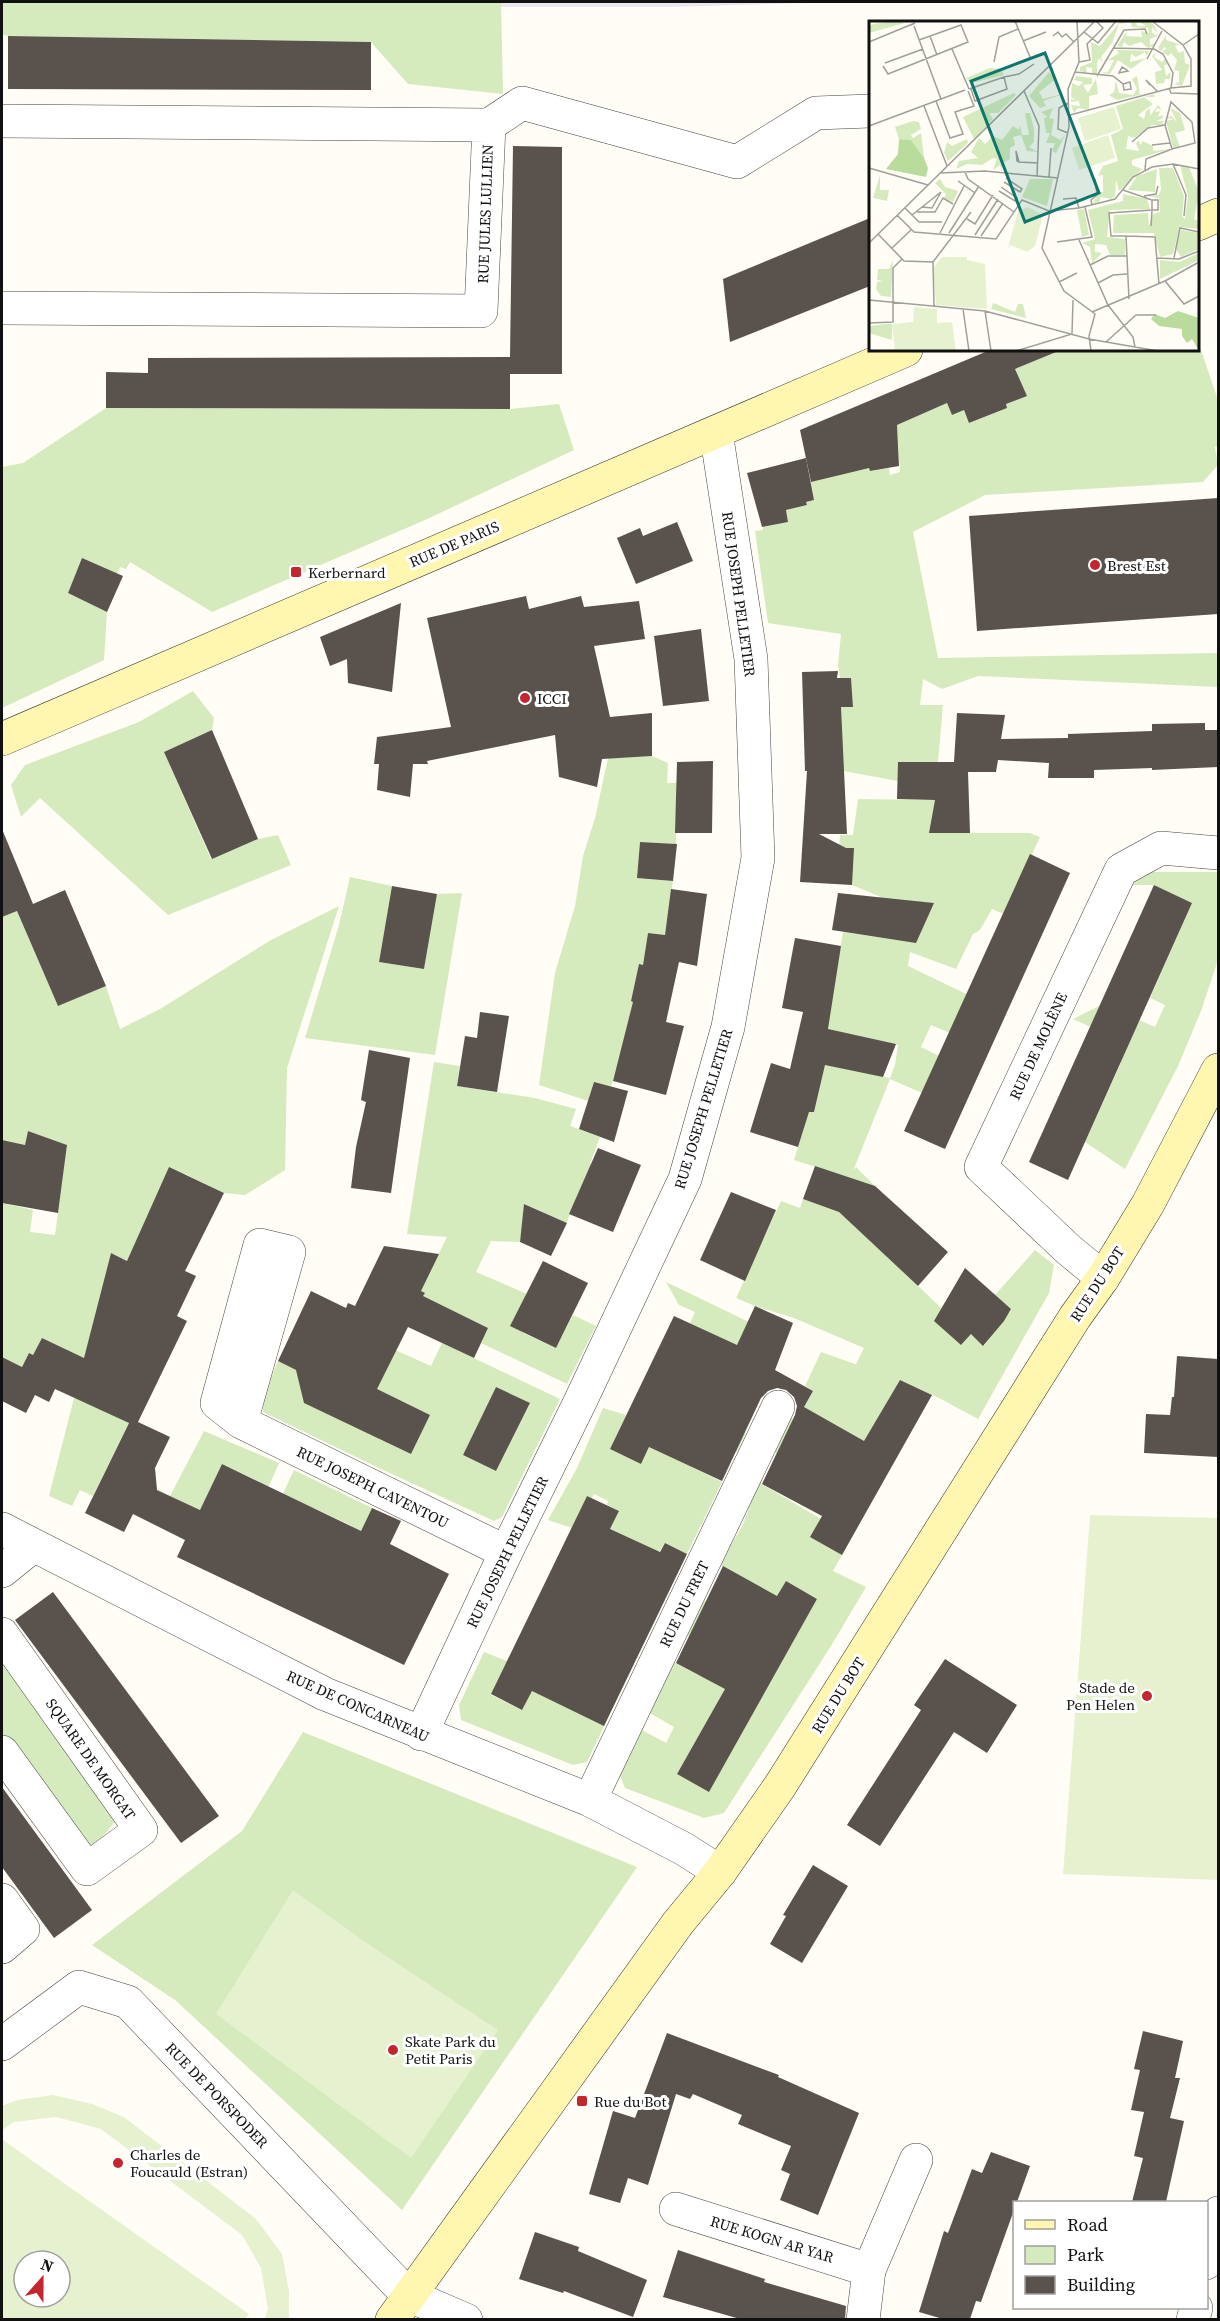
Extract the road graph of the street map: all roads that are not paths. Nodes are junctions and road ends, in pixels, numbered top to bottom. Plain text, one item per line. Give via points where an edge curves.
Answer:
1 (869, 111) edge
2 (2, 121) edge
3 (489, 125) junction
4 (1218, 215) edge
5 (1199, 223) edge
6 (2, 308) edge
7 (904, 351) edge
8 (716, 432) junction
9 (2, 739) edge
10 (1218, 853) edge
11 (1218, 1070) edge
12 (1103, 1278) junction
13 (778, 1407) dead end
14 (241, 1422) dead end
15 (2, 1529) edge
16 (33, 1545) junction
17 (506, 1552) junction
18 (2, 1571) edge
19 (2, 1634) edge
20 (421, 1734) junction
21 (2, 1752) edge
22 (590, 1800) junction
23 (720, 1872) junction
24 (2, 1900) edge
25 (2, 1947) edge
26 (2, 2044) edge
27 (916, 2160) dead end
28 (675, 2209) dead end
29 (1218, 2213) edge
30 (1208, 2255) edge
31 (869, 2270) junction
32 (400, 2307) edge
33 (466, 2319) edge
34 (862, 2319) edge

1 - 3 street via 816,113 736,162 522,103
2 - 3 street, RUE JULES LULLIEN
3 - 6 street, RUE JULES LULLIEN via 481,311
4 - 5 street
7 - 8 street, RUE DE PARIS
8 - 9 street, RUE DE PARIS
8 - 17 street, RUE JOSEPH PELLETIER via 751,659 758,858 728,1027 685,1179
10 - 12 street, RUE DE MOLÈNE via 1161,848 1121,870 981,1167
11 - 12 street, RUE DU BOT via 1148,1204
12 - 23 street, RUE DU BOT via 780,1786
13 - 22 street, RUE DU FRET
14 - 17 street, RUE JOSEPH CAVENTOU
15 - 16 street, RUE DE CONCARNEAU
16 - 18 street
16 - 20 street, RUE DE CONCARNEAU via 325,1694
17 - 20 street, RUE JOSEPH PELLETIER
19 - 21 street, SQUARE DE MORGAT via 141,1830 87,1869
20 - 22 street, RUE DE CONCARNEAU
22 - 23 street, RUE DE CONCARNEAU
23 - 32 street, RUE DU BOT via 678,1923
24 - 25 street via 23,1929
26 - 32 street, RUE DE PORSPODER via 79,1987 128,2002
27 - 31 street
28 - 31 street, RUE KOGN AR YAR
29 - 30 street
31 - 34 street
32 - 33 street

